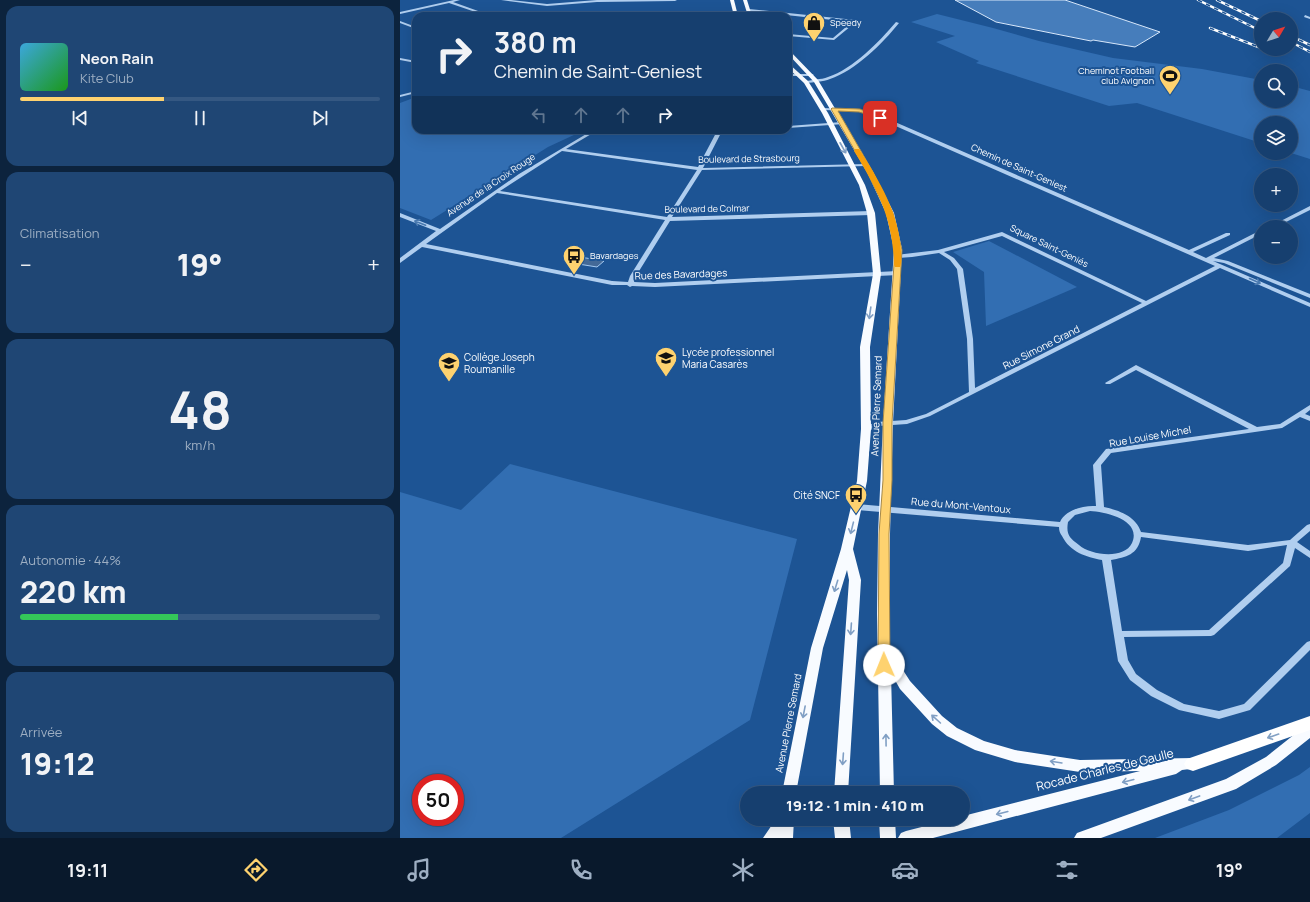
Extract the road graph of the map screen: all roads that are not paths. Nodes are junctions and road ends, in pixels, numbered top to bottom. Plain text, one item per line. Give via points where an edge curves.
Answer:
1 (442, 0) edge
2 (458, 0) edge
3 (503, 0) edge
4 (675, 0) edge
5 (732, 0) edge
6 (745, 0) edge
7 (450, 2) junction
8 (749, 10) joint
9 (479, 12) edge
10 (735, 12) edge
11 (768, 12) edge
12 (400, 13) edge
13 (792, 14) edge
14 (1305, 16) dead end
15 (1310, 18) edge
16 (400, 22) edge
17 (897, 23) dead end
18 (412, 26) edge
19 (792, 35) edge
20 (792, 55) edge
21 (400, 59) edge
22 (412, 61) edge
23 (792, 69) edge
24 (792, 75) edge
25 (798, 75) junction
26 (812, 75) junction
27 (816, 81) junction
28 (806, 82) junction
29 (412, 93) edge
30 (400, 96) edge
31 (822, 109) junction
32 (834, 109) junction
33 (842, 123) junction
34 (829, 124) junction
35 (792, 127) edge
36 (589, 134) edge
37 (718, 134) edge
38 (562, 150) junction
39 (852, 165) junction
40 (866, 165) junction
41 (700, 169) junction
42 (497, 192) junction
43 (1310, 208) edge
44 (871, 213) junction
45 (400, 215) edge
46 (669, 219) junction
47 (1286, 220) edge
48 (440, 231) junction
49 (1228, 234) dead end
50 (1254, 236) edge
51 (420, 245) junction
52 (941, 252) junction
53 (1189, 252) junction
54 (898, 256) junction
55 (1207, 259) junction
56 (400, 261) edge
57 (1219, 266) junction
58 (898, 273) junction
59 (877, 274) junction
60 (630, 285) junction
61 (1310, 296) edge
62 (1146, 303) junction
63 (1310, 305) edge
64 (1108, 383) dead end
65 (972, 393) junction
66 (1310, 407) edge
67 (1300, 414) junction
68 (1310, 419) edge
69 (888, 423) junction
70 (866, 429) junction
71 (1255, 430) junction
72 (857, 507) junction
73 (1100, 508) junction
74 (886, 510) junction
75 (1062, 525) junction
76 (1310, 527) edge
77 (1137, 534) junction
78 (1292, 542) junction
79 (847, 549) junction
80 (1310, 555) edge
81 (1106, 558) junction
82 (1118, 634) junction
83 (1310, 644) edge
84 (884, 650) junction
85 (1310, 723) edge
86 (1310, 730) edge
87 (1193, 764) junction
88 (790, 786) edge
89 (841, 786) edge
90 (887, 786) edge
91 (780, 826) edge
92 (785, 826) edge
93 (842, 826) edge
94 (887, 826) edge
95 (771, 838) edge
96 (785, 838) edge
97 (843, 838) edge
98 (888, 838) edge
99 (906, 838) edge
100 (1082, 838) edge

1 - 7 street
2 - 7 street
3 - 4 street via 547,5 597,1
5 - 10 main road
6 - 8 main road
7 - 9 street
7 - 12 street
8 - 11 street
13 - 19 street via 855,21 834,39
14 - 15 street
16 - 18 street
17 - 27 street via 885,38 844,71
20 - 26 main road, Avenue Pierre Semard
21 - 22 street
23 - 25 main road, Avenue Pierre Semard
24 - 25 street
25 - 26 street
25 - 28 main road, Avenue Pierre Semard
26 - 27 main road, Avenue Pierre Semard
27 - 28 street
27 - 32 main road, Avenue Pierre Semard
28 - 31 main road, Avenue Pierre Semard
29 - 30 street
31 - 32 street, Chemin de Saint-Geniest
31 - 34 main road, Avenue Pierre Semard
32 - 33 main road, Avenue Pierre Semard
32 - 53 street, Chemin de Saint-Geniest via 860,110 893,122
33 - 34 street
33 - 40 main road, Avenue Pierre Semard
34 - 35 street
34 -> 39 main road, Avenue Pierre Semard
36 - 38 street, Avenue de la Croix Rouge
37 - 41 street
38 - 41 street, Boulevard de Strasbourg
38 - 42 street, Avenue de la Croix Rouge
39 - 40 street, Boulevard de Strasbourg
39 - 41 street, Boulevard de Strasbourg
39 - 44 main road, Avenue Pierre Semard
40 - 54 main road, Avenue Pierre Semard via 890,213
41 - 46 street
42 - 46 street, Boulevard de Colmar
42 - 48 street, Avenue de la Croix Rouge
43 - 47 street
44 - 46 street, Boulevard de Colmar
44 - 59 main road, Avenue Pierre Semard
48 -> 45 street
46 - 60 street
48 - 51 street, Avenue de la Croix Rouge
49 - 53 street
50 - 55 street
51 - 56 street, Avenue de la Croix Rouge
51 - 60 street, Rue des Bavardages
52 - 54 street, Square Saint-Geniés
52 - 62 street, Square Saint-Geniés via 1002,234
52 - 65 street via 952,259 960,269 970,338
53 - 55 street, Chemin de Saint-Geniest
54 - 58 main road, Avenue Pierre Semard
55 - 57 street, Chemin de Saint-Geniest
55 - 61 street, Chemin de Saint-Geniest via 1226,262
57 - 62 street, Rue Simone Grand
57 -> 63 street, Chemin de Saint-Geniest
58 - 59 street, Rue des Bavardages
58 - 69 main road, Avenue Pierre Semard
59 - 60 street, Rue des Bavardages
59 -> 70 main road, Avenue Pierre Semard via 865,347
62 - 65 street, Rue Simone Grand
64 - 71 street via 1136,368
65 - 69 street, Rue Simone Grand via 916,420
66 - 67 street, Rue Louise Michel
67 - 68 street
67 - 71 street, Rue Louise Michel via 1282,426
69 - 70 street, Rue Simone Grand
69 - 74 main road, Avenue Pierre Semard
70 - 72 main road, Avenue Pierre Semard
71 - 73 street, Rue Louise Michel via 1109,451 1098,465
72 - 74 street, Rue du Mont-Ventoux
72 -> 79 main road, Avenue Pierre Semard
73 - 75 street via 1080,509 1066,518
73 - 77 street via 1123,516 1131,523
74 - 75 street, Rue du Mont-Ventoux
74 - 84 main road, Avenue Pierre Semard
75 - 81 street via 1067,540 1074,547
76 - 78 street
77 - 78 street via 1248,548
77 - 81 street via 1138,539 1128,553
78 - 80 street
78 - 82 street via 1287,564 1211,633
79 -> 88 main road, Avenue Pierre Semard via 817,648
79 -> 89 main road via 855,580
81 - 82 street
82 - 83 street via 1123,661 1133,677 1154,693 1182,707 1219,715 1247,707
87 -> 84 main road via 1080,766 1016,756 980,746 952,732 937,720 905,685
90 -> 84 main road, Avenue Pierre Semard
85 -> 87 highway, Rocade Charles de Gaulle
86 -> 100 main road via 1271,761 1231,784
87 -> 99 main road, Rocade Charles de Gaulle
91 - 95 main road
92 - 96 main road
93 - 97 main road
94 - 98 main road

